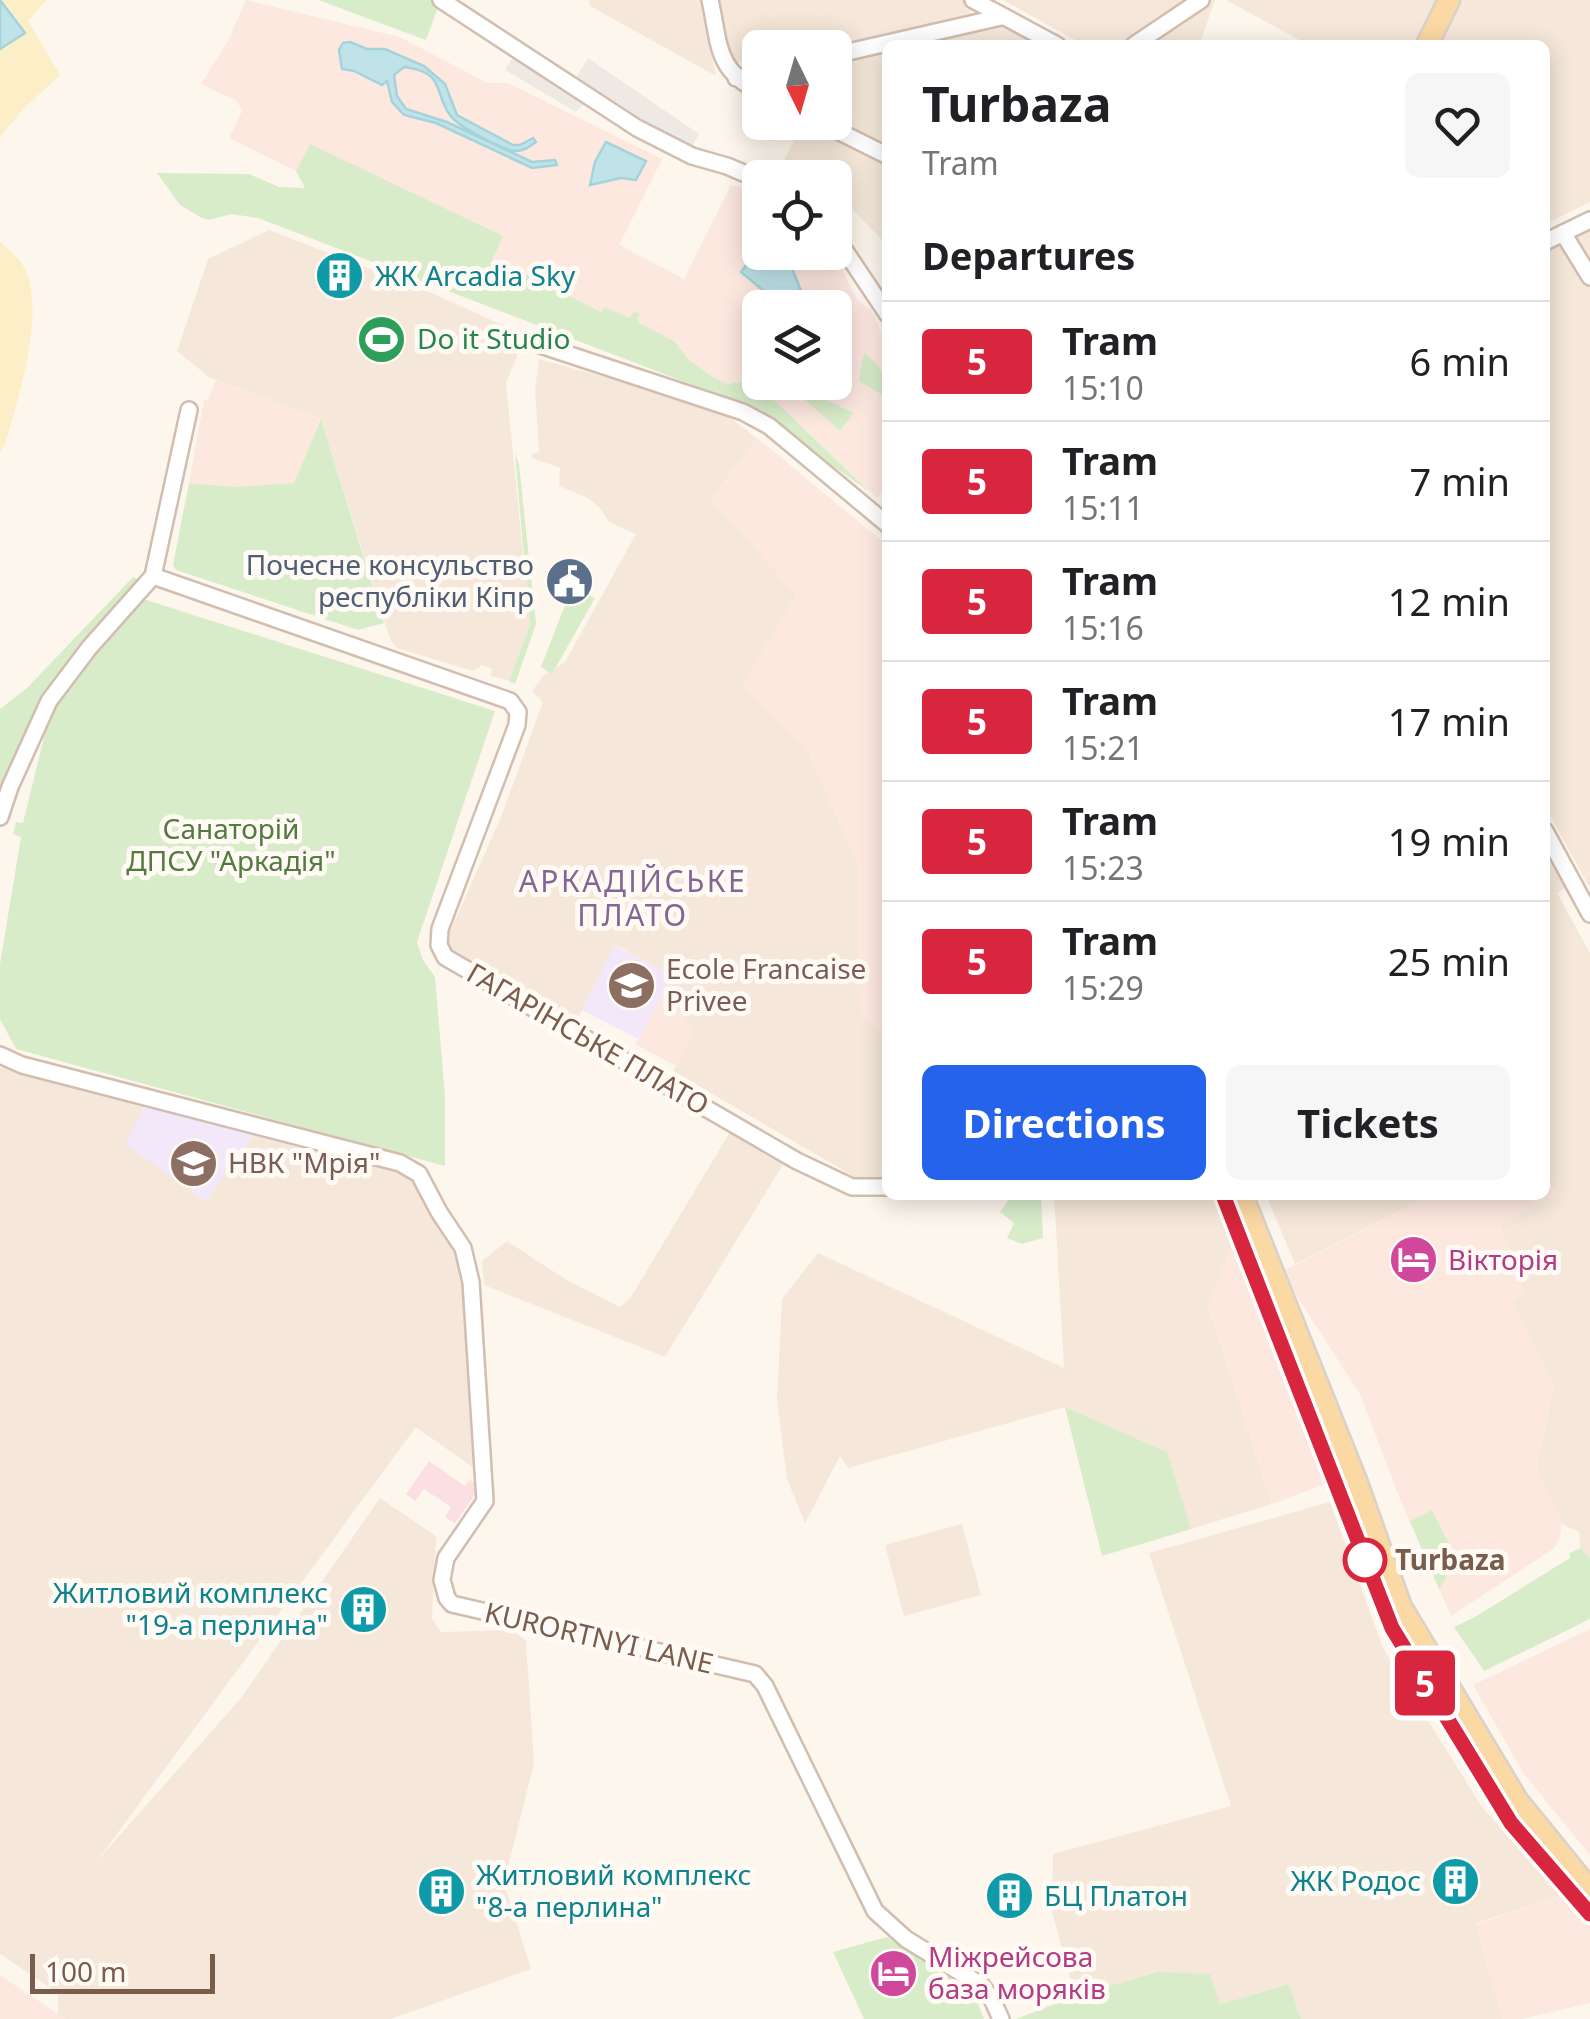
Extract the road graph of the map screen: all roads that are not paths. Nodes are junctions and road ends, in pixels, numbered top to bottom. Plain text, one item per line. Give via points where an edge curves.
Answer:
1 (441, 0) edge
2 (710, 0) edge
3 (973, 0) edge
4 (1200, 0) edge
5 (1449, 0) edge
6 (1001, 17) junction
7 (901, 40) edge
8 (1047, 40) edge
9 (1141, 40) edge
10 (1429, 40) edge
11 (882, 44) edge
12 (852, 51) edge
13 (742, 77) edge
14 (736, 78) junction
15 (742, 82) edge
16 (852, 138) edge
17 (882, 153) edge
18 (742, 172) edge
19 (1590, 220) edge
20 (1563, 233) junction
21 (1550, 240) edge
22 (852, 261) edge
23 (1590, 278) edge
24 (882, 306) edge
25 (510, 340) dead end
26 (189, 410) dead end
27 (882, 520) edge
28 (153, 576) junction
29 (0, 818) edge
30 (1550, 840) edge
31 (1590, 914) edge
32 (0, 1054) edge
33 (882, 1188) edge
34 (1244, 1200) edge
35 (1590, 1890) edge
36 (1000, 2019) edge

1 - 18 street via 637,128
2 - 14 street via 724,65
3 - 6 street
4 - 9 street
5 - 10 main road
6 - 7 street
6 - 8 street
11 - 12 street
13 - 14 street
14 - 15 street
16 - 17 street
19 - 20 street
20 - 21 street
20 - 23 street
22 - 24 street
25 - 27 street via 743,412
26 - 28 street
28 - 29 street via 49,701
28 - 33 street, ГАГАРІНСЬКЕ ПЛАТО via 510,701 518,725 440,929 445,957 797,1160 852,1187
30 - 31 street
32 - 36 street, KURORTNYI LANE via 418,1174 464,1248 473,1301 485,1490 446,1558 447,1598 755,1674 875,1911 906,1939 980,1985
34 - 35 main road via 1401,1608 1517,1800

